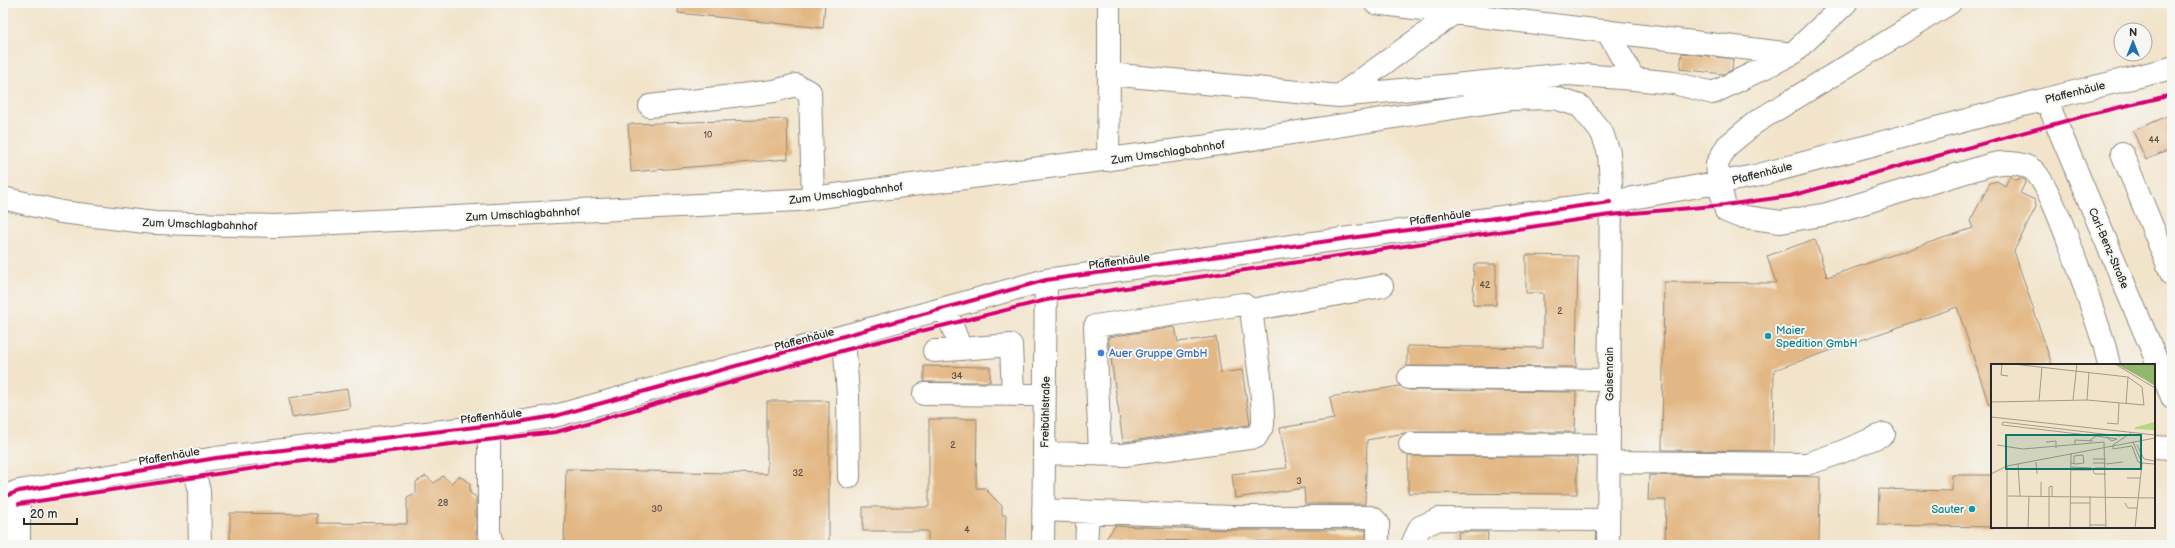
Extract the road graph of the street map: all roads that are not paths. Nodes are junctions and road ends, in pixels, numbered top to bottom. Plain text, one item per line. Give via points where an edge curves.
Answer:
1 (1109, 3) edge
2 (1375, 3) edge
3 (1846, 3) edge
4 (1950, 3) edge
5 (1454, 13) junction
6 (1607, 31) junction
7 (1792, 54) junction
8 (2172, 68) edge
9 (1109, 74) junction
10 (1634, 79) junction
11 (1340, 96) junction
12 (2046, 99) junction
13 (650, 106) dead end
14 (2122, 153) dead end
15 (1108, 160) junction
16 (1719, 183) junction
17 (3, 198) edge
18 (813, 198) junction
19 (1610, 202) junction
20 (2172, 275) edge
21 (1046, 280) junction
22 (1382, 286) dead end
23 (945, 308) junction
24 (1251, 310) junction
25 (844, 337) junction
26 (962, 349) junction
27 (934, 351) dead end
28 (2109, 364) edge
29 (1409, 378) dead end
30 (1609, 380) junction
31 (924, 394) dead end
32 (1013, 395) junction
33 (1045, 395) junction
34 (2172, 397) edge
35 (489, 425) junction
36 (1884, 434) dead end
37 (1410, 444) dead end
38 (2155, 447) edge
39 (2172, 448) edge
40 (1044, 453) junction
41 (1609, 453) junction
42 (1100, 455) junction
43 (192, 462) junction
44 (849, 477) dead end
45 (11, 494) edge
46 (1043, 510) junction
47 (1088, 512) junction
48 (1608, 520) junction
49 (20, 545) edge
50 (200, 545) edge
51 (492, 545) edge
52 (1043, 545) edge
53 (1086, 545) edge
54 (1378, 545) edge
55 (1412, 545) edge
56 (1608, 545) edge

1 - 9 street
2 - 5 street
3 - 7 street
4 - 16 street via 1756,122 1727,146 1717,164
5 - 6 street
5 - 11 street
6 - 7 street
6 - 10 street
7 - 10 street via 1713,93 1674,83
8 - 12 street, Pfaffenhäule
9 - 11 street
9 - 15 street
10 - 11 street via 1568,74
12 - 16 street, Pfaffenhäule via 1755,176
12 - 34 street, Carl-Benz-Straße
13 - 18 street via 774,91 796,85 810,92
14 - 20 street
15 - 18 street, Zum Umschlagbahnhof
15 - 19 street, Zum Umschlagbahnhof via 1511,99 1555,98 1580,106 1602,133 1609,153
16 - 19 street, Pfaffenhäule
16 - 28 street via 1726,210 1738,216 1781,222 1827,214 1989,165 2004,162 2032,170 2042,181 2057,212
17 - 18 street, Zum Umschlagbahnhof via 61,212 154,224 275,226
19 - 21 street, Pfaffenhäule
19 - 30 street, Gaisenrain
21 - 23 street, Pfaffenhäule
21 - 33 street, Freibühlstraße
22 - 24 street
23 - 25 street, Pfaffenhäule
23 - 26 street
24 - 42 street via 1263,414 1263,425 1256,438 1124,456
24 - 42 street via 1243,304 1095,326
25 - 35 street, Pfaffenhäule via 555,416
25 - 44 street
26 - 27 street
26 - 32 street via 1011,345
29 - 30 street
30 - 41 street, Gaisenrain
31 - 32 street
32 - 33 street
33 - 40 street, Freibühlstraße
35 - 43 street, Pfaffenhäule
35 - 51 street via 489,531
36 - 41 street via 1807,464
37 - 41 street
38 - 39 street
40 - 42 street
40 - 46 street, Freibühlstraße
41 - 48 street, Gaisenrain
43 - 45 street, Pfaffenhäule
43 - 50 street via 199,491
45 - 49 street
46 - 47 street
46 - 52 street, Freibühlstraße
47 - 53 street
47 - 54 street via 1232,517 1369,517 1378,523
48 - 55 street via 1439,519 1420,527
48 - 56 street, Gaisenrain

